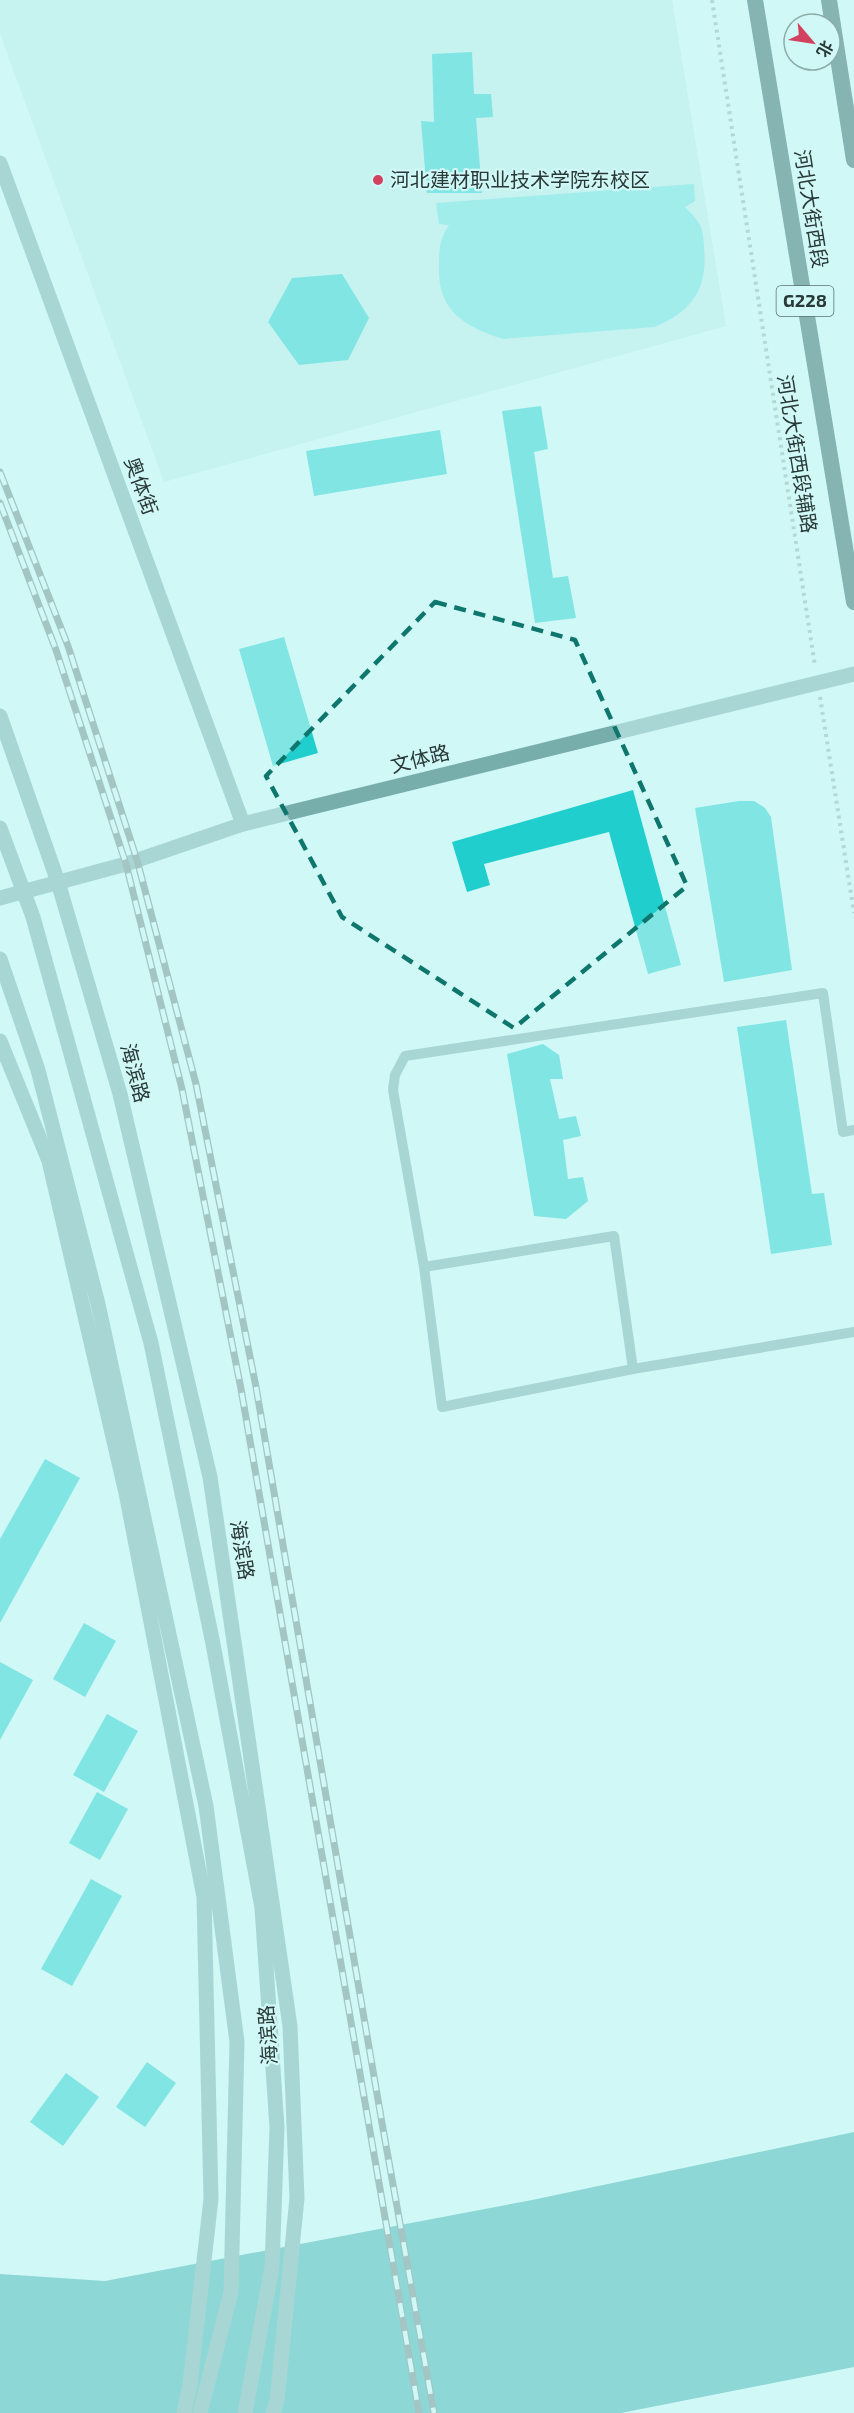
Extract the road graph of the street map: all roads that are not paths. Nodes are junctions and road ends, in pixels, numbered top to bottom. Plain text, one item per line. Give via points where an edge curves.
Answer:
1 (755, 0) edge
2 (829, 0) edge
3 (854, 160) edge
4 (0, 163) edge
5 (854, 602) edge
6 (854, 674) edge
7 (0, 716) edge
8 (243, 824) junction
9 (0, 828) edge
10 (58, 882) junction
11 (0, 898) edge
12 (0, 959) edge
13 (0, 1041) edge
14 (854, 1130) edge
15 (423, 1267) junction
16 (854, 1332) edge
17 (633, 1368) junction
18 (184, 2413) edge
19 (200, 2413) edge
20 (245, 2413) edge
21 (273, 2413) edge

1 - 5 highway, 河北大街西段 / G228
2 - 3 highway
4 - 8 street, 奥体街
6 - 8 street, 文体路
7 - 10 street, 海滨路
8 - 10 street, 文体路 via 126,864
9 - 20 street, 海滨路 via 33,917 151,1343 262,1908 278,2127 272,2267
10 - 11 street, 文体路
10 - 21 street, 海滨路 via 120,1094 210,1477 290,2026 297,2198
12 - 19 street, 海滨路 via 38,1070 98,1304 207,1818 237,2042 231,2292
13 - 18 street via 49,1161 126,1493 204,1897 212,2199
14 - 15 lane via 843,1132 823,993 405,1056 395,1075 393,1090
15 - 17 lane via 614,1236
15 - 17 lane via 442,1407
16 - 17 lane

